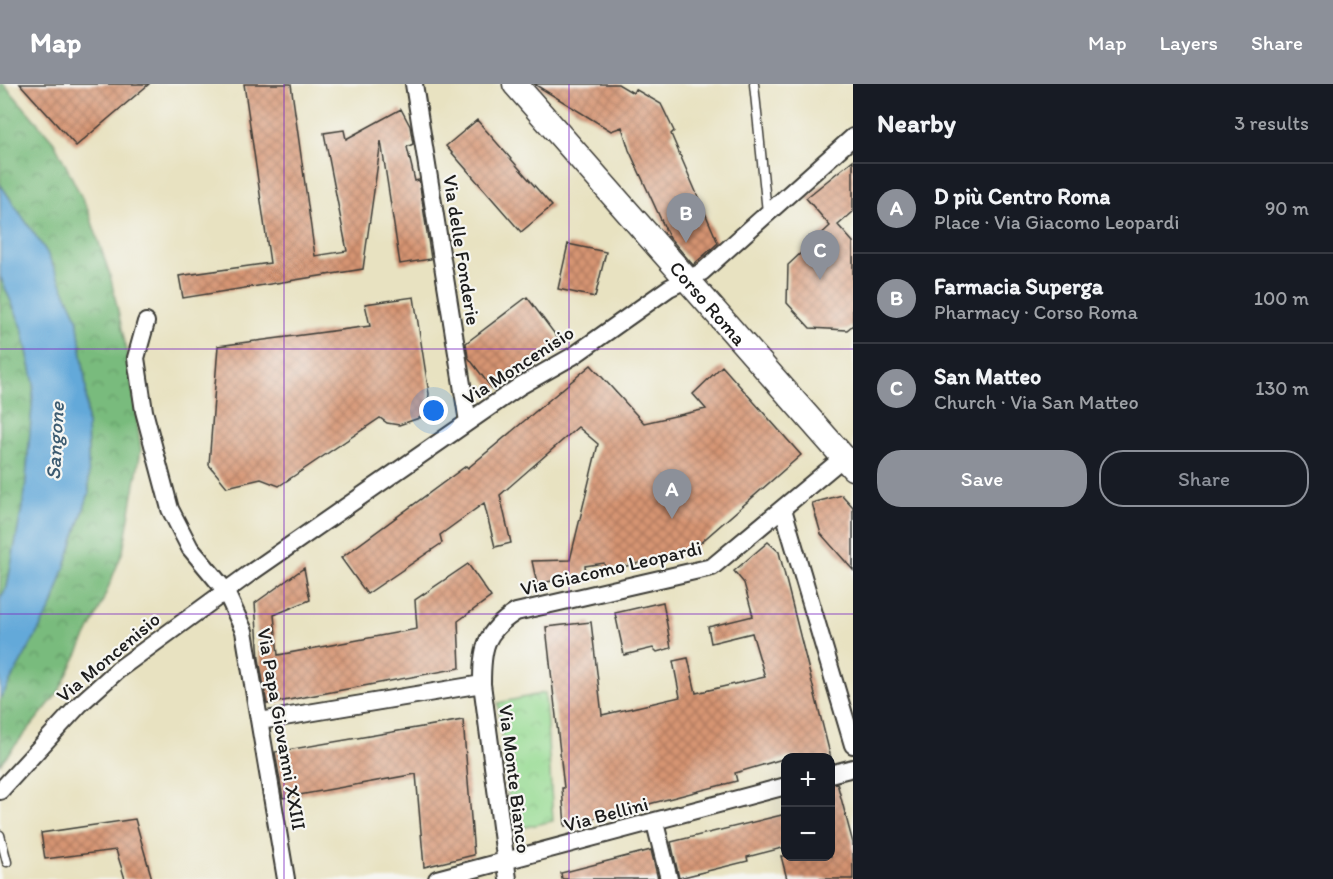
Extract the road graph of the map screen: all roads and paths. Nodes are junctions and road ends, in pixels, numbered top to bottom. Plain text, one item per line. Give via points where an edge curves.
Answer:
1 (414, 84) edge
2 (515, 84) edge
3 (754, 84) edge
4 (853, 137) edge
5 (767, 212) junction
6 (686, 279) junction
7 (146, 322) dead end
8 (468, 422) junction
9 (848, 463) edge
10 (783, 509) junction
11 (225, 590) junction
12 (482, 684) junction
13 (260, 721) junction
14 (853, 745) edge
15 (853, 768) edge
16 (835, 773) edge
17 (781, 787) edge
18 (0, 791) edge
19 (655, 823) junction
20 (0, 835) edge
21 (7, 862) dead end
22 (504, 862) junction
23 (286, 879) edge
24 (437, 879) edge
25 (508, 879) edge
26 (669, 879) edge

1 - 8 street, Via delle Fonderie
2 - 6 street, Corso Roma
3 - 5 lane
4 - 5 street, Via Moncenisio
5 - 6 street, Via Moncenisio via 702,272
6 - 8 street, Via Moncenisio
6 - 9 street, Corso Roma
7 - 11 street via 136,358 144,411 170,509 190,548
8 - 11 street, Via Moncenisio
9 - 10 street, Via Giacomo Leopardi
10 - 12 street, Via Giacomo Leopardi via 712,567 516,612 493,629 488,639 482,656
10 - 14 street
11 - 13 street, Via Papa Giovanni XXIII via 244,631
11 - 18 street, Via Moncenisio via 119,669 80,704
12 - 13 street
12 - 22 street, Via Monte Bianco
13 - 23 street, Via Papa Giovanni XXIII
15 - 16 street
17 - 19 street, Via Bellini
19 - 22 street, Via Bellini
19 - 26 street
20 - 21 lane
22 - 24 street, Via Bellini
22 - 25 street, Via Monte Bianco

